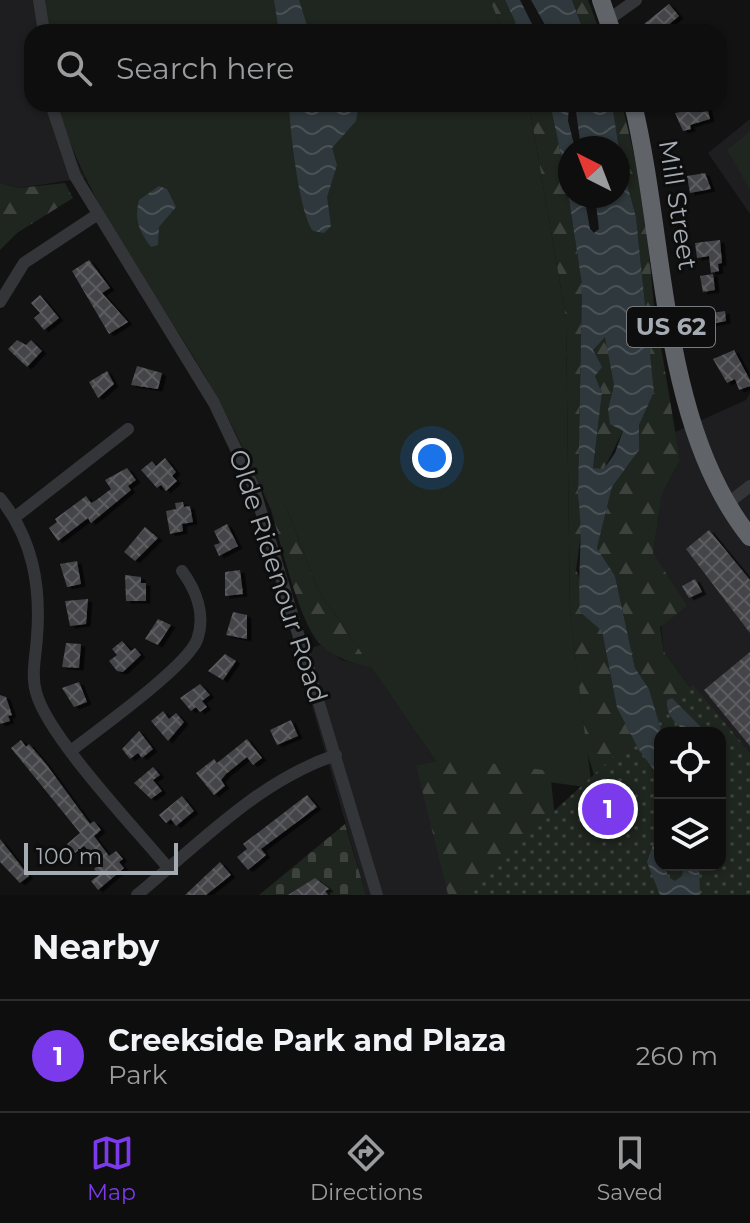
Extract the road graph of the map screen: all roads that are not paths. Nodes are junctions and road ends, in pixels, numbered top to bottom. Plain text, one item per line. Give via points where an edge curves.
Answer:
1 (39, 0) edge
2 (601, 0) edge
3 (636, 0) edge
4 (43, 24) edge
5 (609, 24) edge
6 (612, 24) edge
7 (53, 112) edge
8 (635, 112) edge
9 (98, 214) junction
10 (0, 302) edge
11 (128, 429) dead end
12 (750, 486) edge
13 (0, 498) edge
14 (727, 504) junction
15 (14, 518) junction
16 (750, 537) edge
17 (182, 571) dead end
18 (72, 750) junction
19 (336, 755) junction
20 (169, 869) junction
21 (137, 895) edge
22 (377, 895) edge

1 - 4 street
2 - 5 highway
3 - 6 street
7 - 9 street, Olde Ridenour Road via 65,154
8 - 14 highway, Mill Street / US 62 via 686,400
9 - 10 street via 24,263
9 - 19 street, Olde Ridenour Road via 231,434 258,499
11 - 15 street
12 - 14 street
13 - 15 street
14 - 16 highway, Mill Street / US 62
15 - 18 street via 31,555 40,604 35,689 52,726
17 - 18 street via 199,606 197,641
18 - 20 street
19 - 20 street via 301,766 271,785
19 - 22 street, Olde Ridenour Road
20 - 21 street

